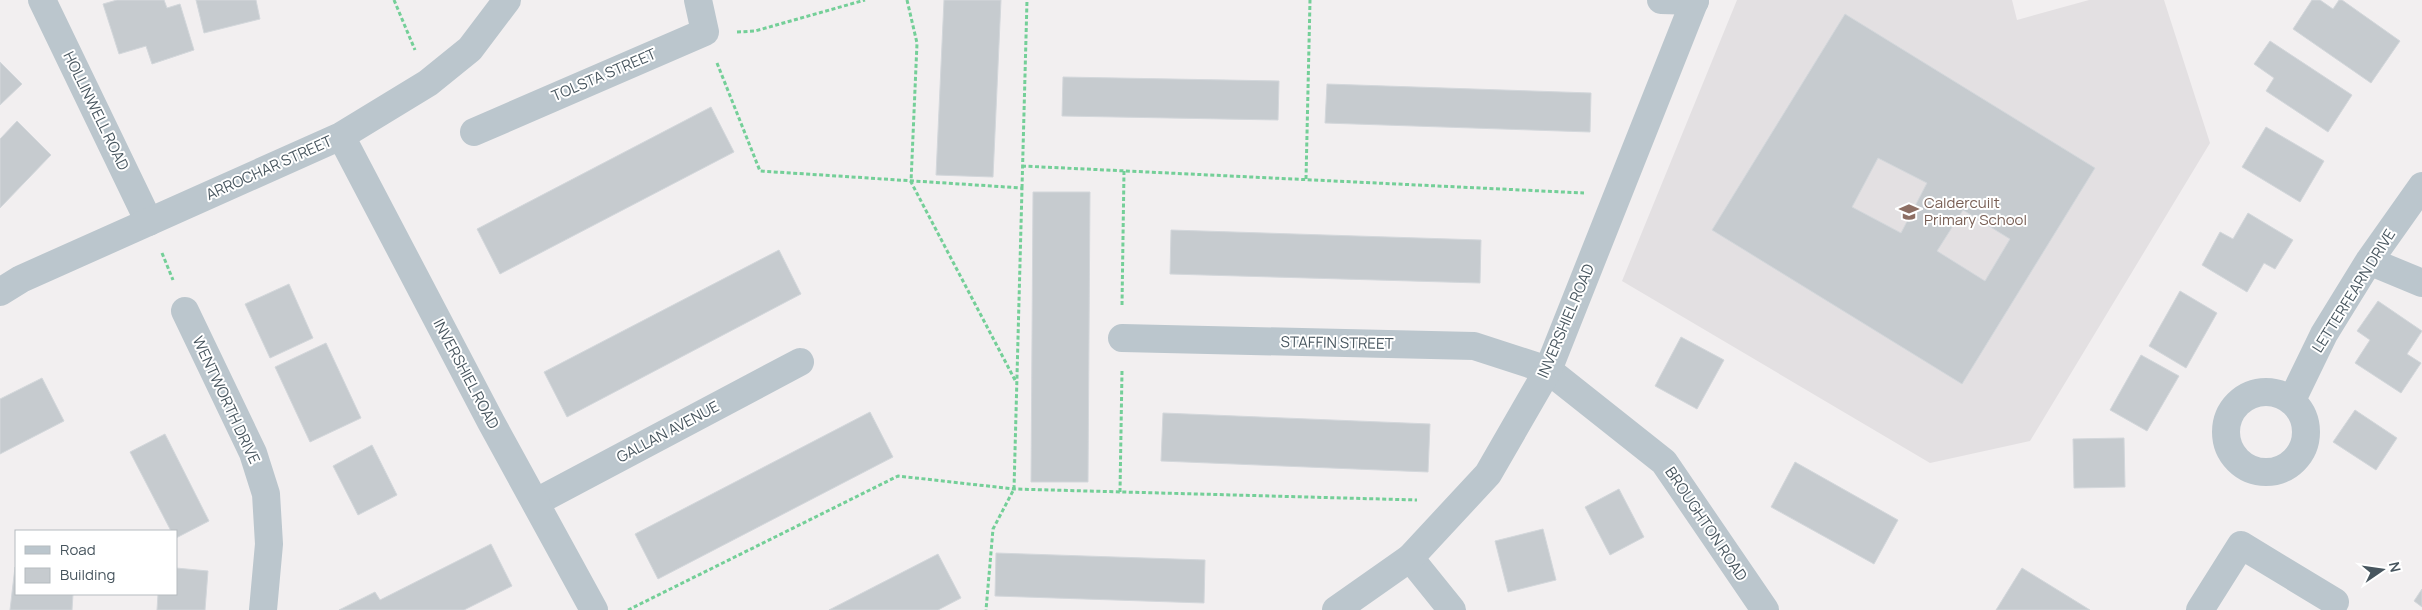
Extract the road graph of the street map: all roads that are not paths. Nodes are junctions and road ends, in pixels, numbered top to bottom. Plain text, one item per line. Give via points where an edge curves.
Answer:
1 (42, 0) edge
2 (507, 0) edge
3 (698, 0) edge
4 (1661, 0) edge
5 (1695, 0) edge
6 (474, 132) dead end
7 (341, 136) junction
8 (2422, 186) edge
9 (150, 222) junction
10 (2370, 261) junction
11 (2422, 283) edge
12 (0, 292) edge
13 (185, 311) road end
14 (1122, 338) dead end
15 (800, 362) dead end
16 (1548, 370) junction
17 (2292, 400) dead end
18 (536, 502) junction
19 (1410, 558) junction
20 (2335, 602) dead end
21 (263, 610) edge
22 (594, 610) edge
23 (1336, 610) edge
24 (1452, 610) edge
25 (1765, 610) edge
26 (2200, 610) edge

1 - 9 street, HOLLINWELL ROAD
2 - 7 street, ARROCHAR STREET via 470,49 428,83
3 - 6 street, TOLSTA STREET via 705,32
4 - 5 street
5 - 16 street, INVERSHIEL ROAD
7 - 9 street, ARROCHAR STREET
7 - 18 street, INVERSHIEL ROAD
8 - 10 street, LETTERFEARN DRIVE
9 - 12 street, ARROCHAR STREET via 21,279
10 - 11 street
10 - 17 street, LETTERFEARN DRIVE via 2324,334
13 - 21 street, WENTWORTH DRIVE via 253,452 266,494 269,544
14 - 16 street, STAFFIN STREET via 1474,346
15 - 18 street, GALLAN AVENUE
16 - 19 street, INVERSHIEL ROAD via 1488,474
16 - 25 street, BROUGHTON ROAD via 1664,462
18 - 22 street, INVERSHIEL ROAD
19 - 23 street, INVERSHIEL ROAD
19 - 24 street
20 - 26 street via 2241,545

